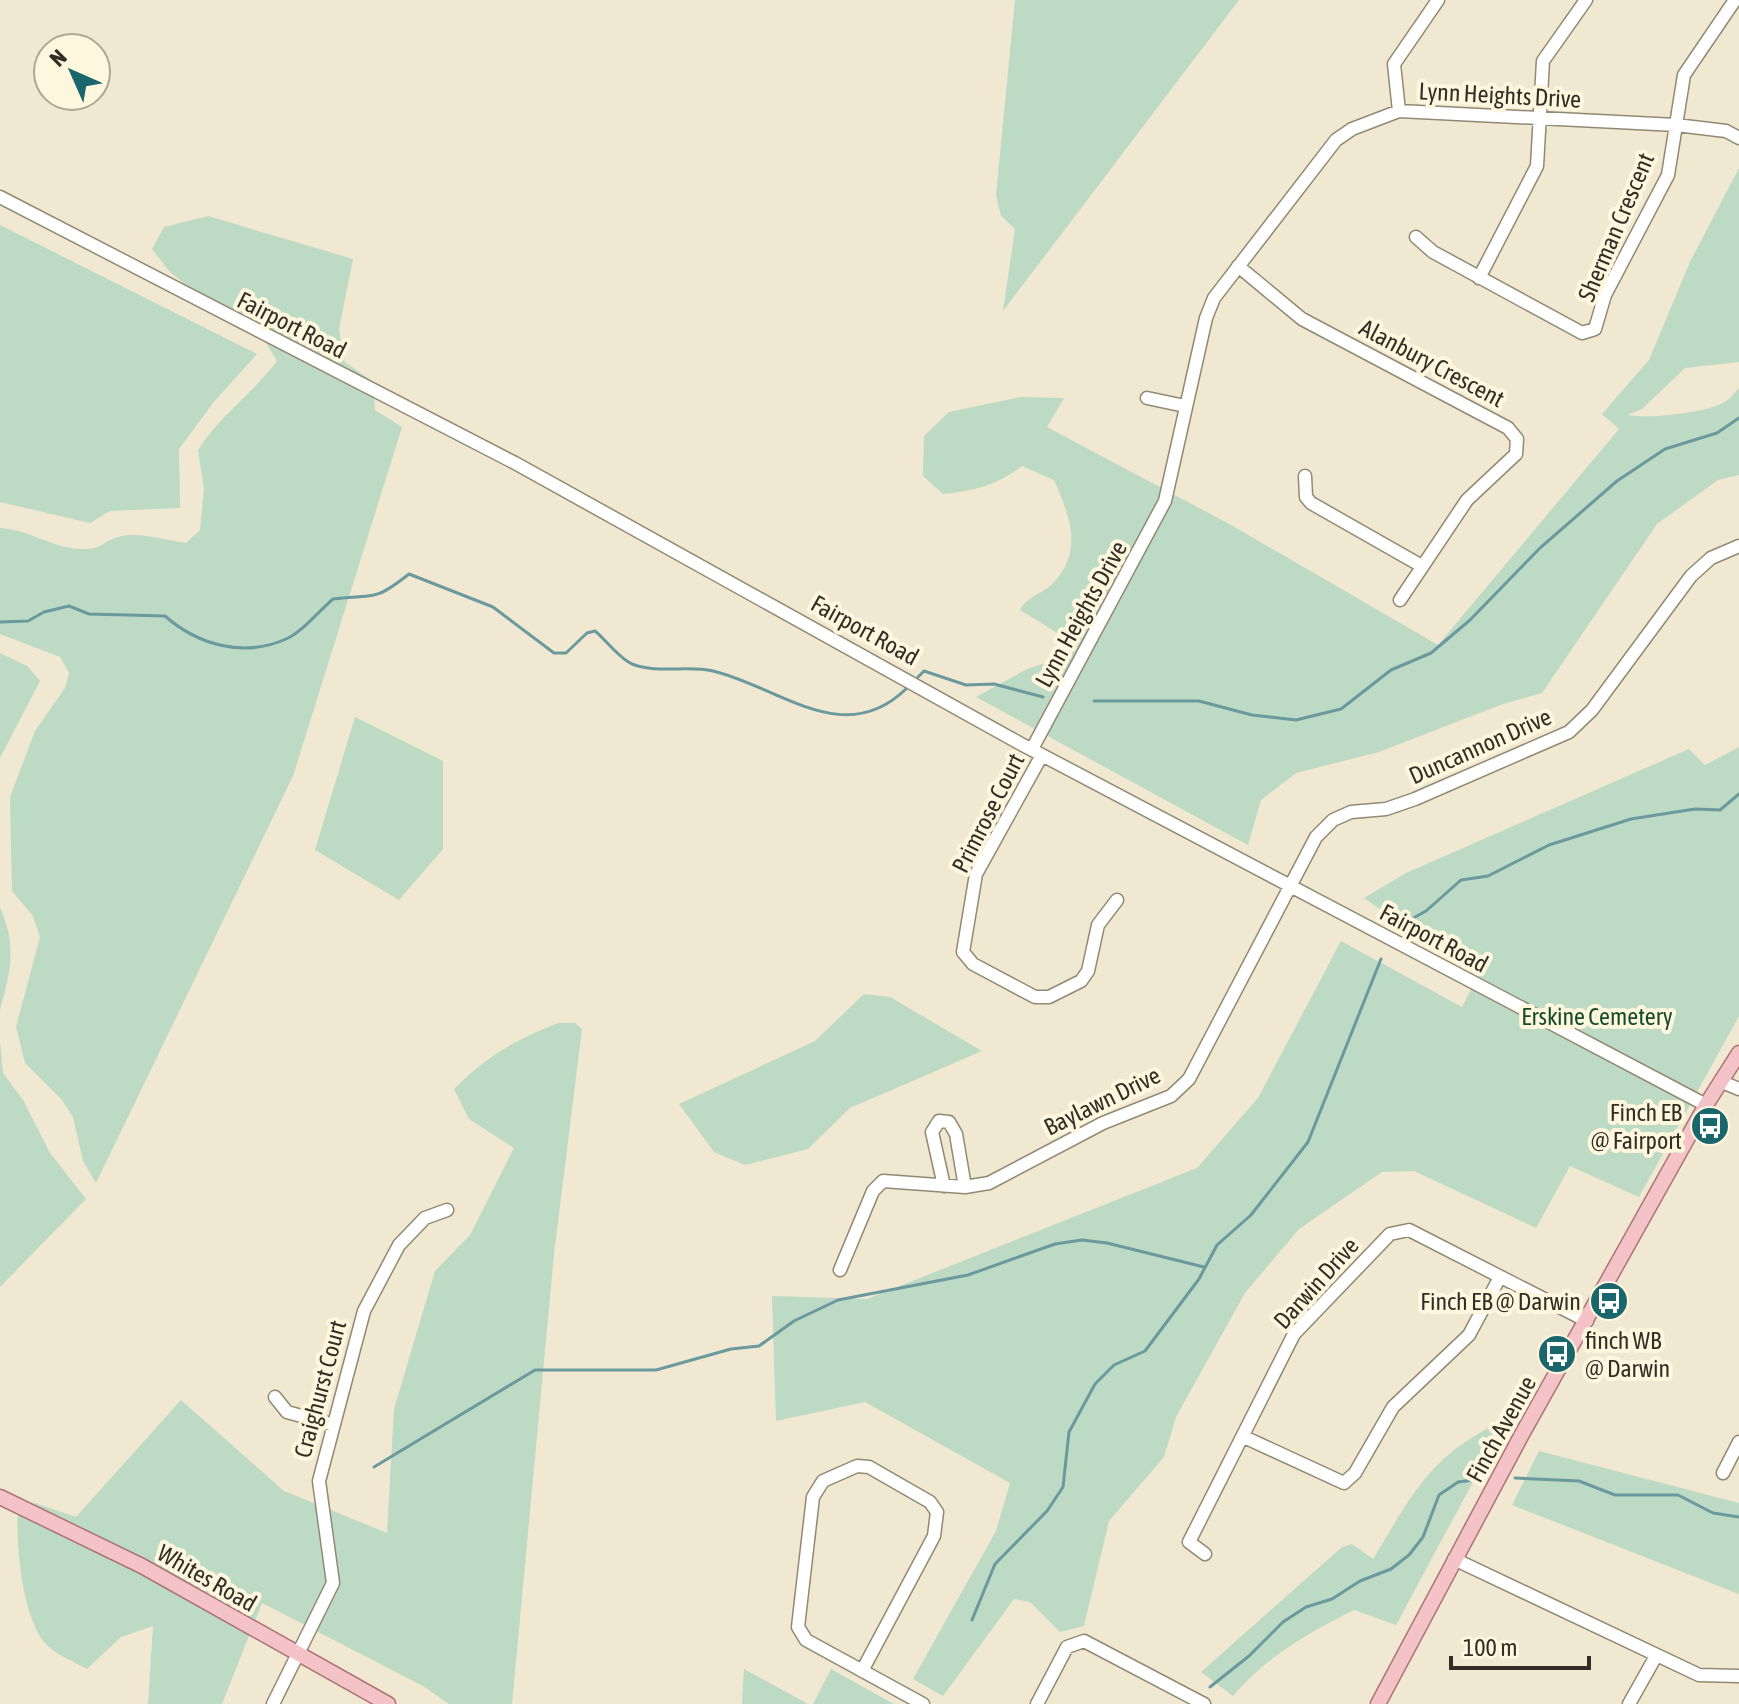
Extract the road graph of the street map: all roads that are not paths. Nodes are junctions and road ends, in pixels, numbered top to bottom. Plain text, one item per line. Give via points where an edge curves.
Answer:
1 (1438, 0) edge
2 (1586, 0) edge
3 (1735, 0) edge
4 (1399, 111) junction
5 (1540, 118) junction
6 (1676, 125) junction
7 (1739, 138) edge
8 (0, 197) edge
9 (1416, 237) dead end
10 (1238, 266) junction
11 (1479, 278) junction
12 (1147, 398) dead end
13 (1185, 406) junction
14 (1305, 476) dead end
15 (1739, 546) edge
16 (1420, 565) junction
17 (1400, 600) dead end
18 (1037, 752) junction
19 (1291, 887) junction
20 (1117, 900) dead end
21 (1739, 1053) edge
22 (1722, 1082) junction
23 (1739, 1089) edge
24 (1706, 1105) junction
25 (944, 1186) junction
26 (965, 1187) junction
27 (447, 1210) dead end
28 (840, 1270) dead end
29 (1500, 1277) junction
30 (1587, 1321) junction
31 (275, 1397) dead end
32 (334, 1425) junction
33 (1244, 1437) junction
34 (1739, 1442) edge
35 (1723, 1473) dead end
36 (0, 1497) edge
37 (1205, 1554) dead end
38 (1454, 1559) junction
39 (298, 1654) junction
40 (1656, 1656) junction
41 (862, 1671) junction
42 (1739, 1676) edge
43 (273, 1704) edge
44 (388, 1704) edge
45 (923, 1704) edge
46 (1037, 1704) edge
47 (1204, 1704) edge
48 (1378, 1704) edge
49 (1629, 1704) edge

1 - 4 street via 1394,64
2 - 5 street via 1543,61
3 - 6 street, Sherman Crescent via 1684,75
4 - 5 street, Lynn Heights Drive
4 - 10 street, Lynn Heights Drive via 1336,140
5 - 6 street, Lynn Heights Drive
5 - 11 street via 1537,166
6 - 7 street, Lynn Heights Drive via 1726,131
6 - 11 street, Sherman Crescent via 1668,175 1605,295 1595,329 1582,333
8 - 18 street, Fairport Road via 515,463
9 - 11 street, Sherman Crescent
10 - 13 street, Lynn Heights Drive via 1206,318
10 - 16 street, Alanbury Crescent via 1302,319 1508,428 1517,439 1516,454 1467,500
12 - 13 street
13 - 18 street, Lynn Heights Drive via 1155,526
14 - 16 street via 1311,503
15 - 19 street, Duncannon Drive via 1711,558 1691,576 1592,710 1569,732 1415,799 1333,820 1316,837
16 - 17 street, Alanbury Crescent
18 - 19 street, Fairport Road
18 - 20 street, Primrose Court via 976,874 963,952 973,964 1035,997 1049,997 1081,981 1098,925
19 - 24 street, Fairport Road
19 - 26 street, Baylawn Drive via 1189,1079 1171,1096 1103,1123 989,1183
21 - 22 main road, Finch Avenue
22 - 23 street
22 - 24 main road, Finch Avenue
24 - 30 main road, Finch Avenue
25 - 26 street, Baylawn Drive
25 - 26 street via 932,1132 939,1121 949,1122 956,1134
25 - 28 street, Baylawn Drive via 883,1181 873,1191
27 - 32 street, Craighurst Court via 425,1218 387,1262 373,1289
29 - 30 street, Darwin Drive
29 - 33 street via 1469,1335 1393,1407 1344,1483
29 - 33 street, Darwin Drive via 1409,1230 1390,1234 1294,1334
30 - 38 main road, Finch Avenue
31 - 32 street via 287,1412
32 - 39 street, Craighurst Court via 319,1489 333,1583
33 - 37 street, Darwin Drive via 1189,1542
34 - 35 street
36 - 39 main road, Whites Road via 142,1566
38 - 40 street
38 - 48 main road, Finch Avenue
39 - 43 street, Craighurst Court
39 - 44 main road, Whites Road
40 - 42 street via 1699,1675
40 - 49 street
41 - 41 street via 938,1522 930,1502 869,1467 857,1466 823,1481 813,1497 798,1627 806,1640
41 - 45 street
46 - 47 street via 1067,1647 1084,1641

